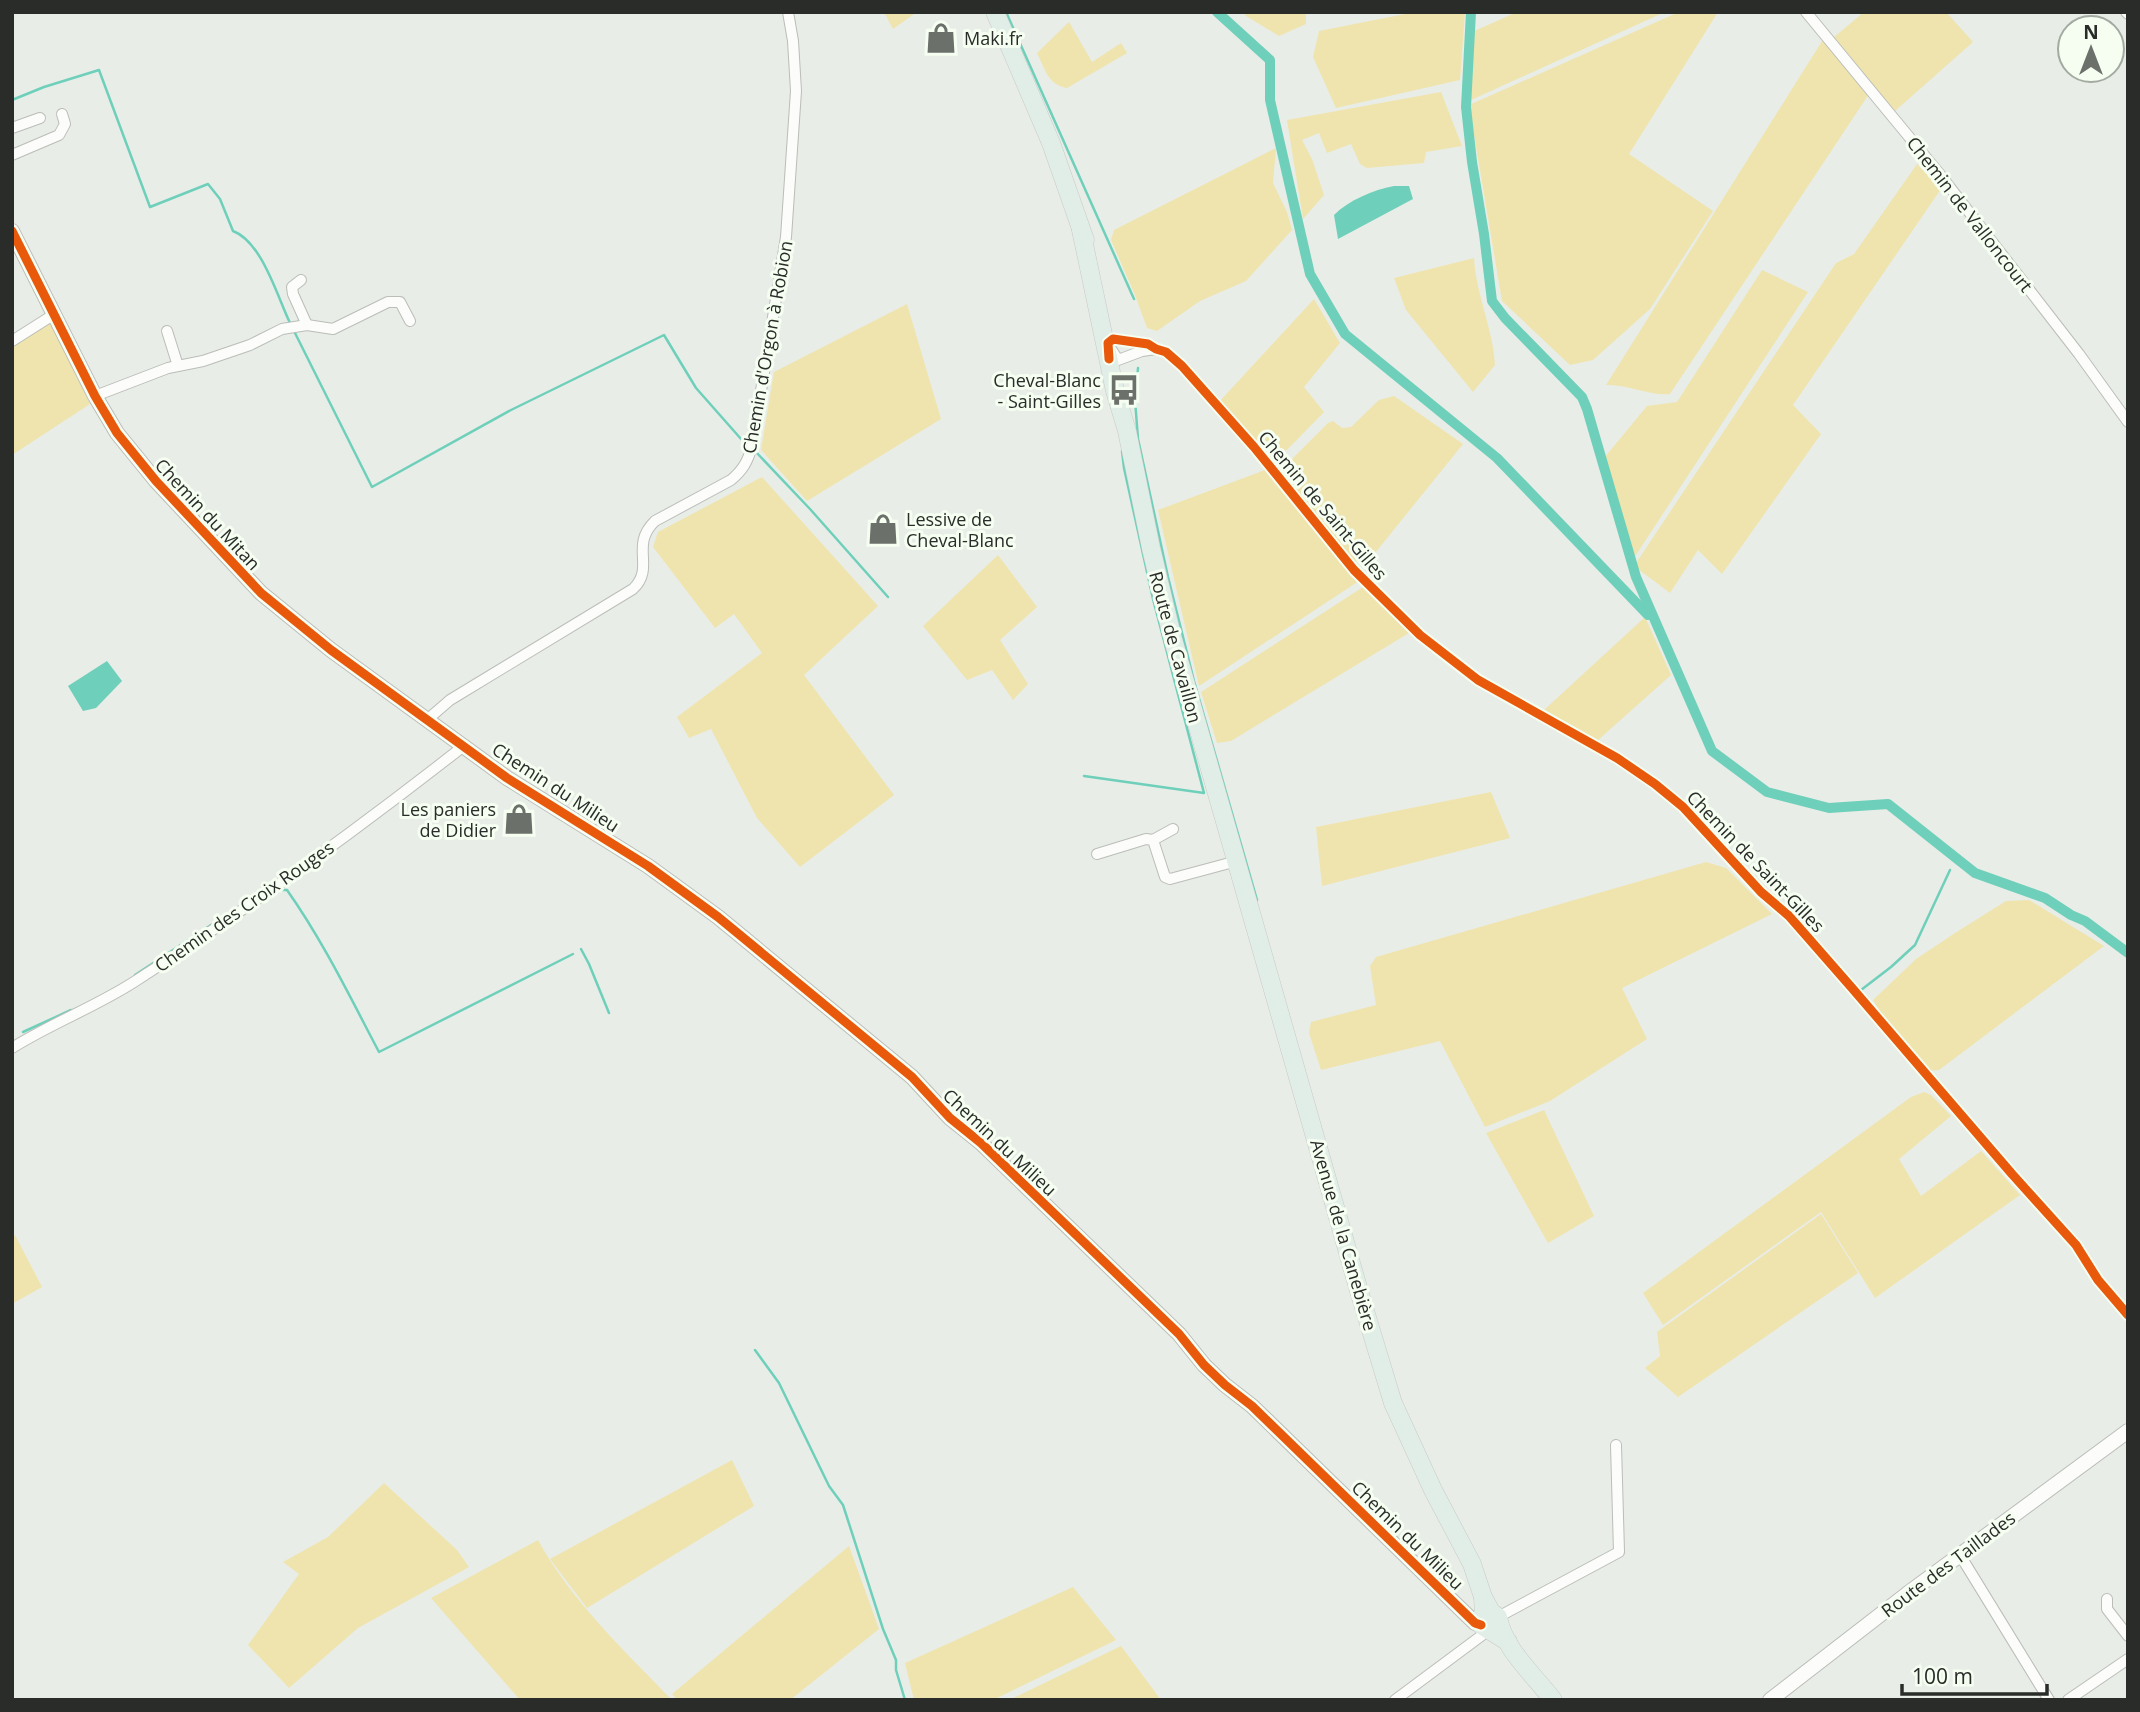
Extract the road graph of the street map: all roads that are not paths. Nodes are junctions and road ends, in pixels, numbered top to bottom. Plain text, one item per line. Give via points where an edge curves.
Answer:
1 (788, 12) edge
2 (995, 12) edge
3 (1805, 12) edge
4 (62, 114) dead end
5 (40, 118) dead end
6 (12, 128) edge
7 (12, 155) edge
8 (1081, 230) junction
9 (12, 231) edge
10 (301, 280) dead end
11 (53, 315) junction
12 (410, 321) dead end
13 (307, 325) junction
14 (167, 331) dead end
15 (12, 341) edge
16 (1156, 349) junction
17 (1112, 350) junction
18 (178, 366) junction
19 (95, 396) junction
20 (2128, 422) edge
21 (428, 719) junction
22 (465, 746) junction
23 (1173, 829) dead end
24 (1153, 840) junction
25 (1097, 854) dead end
26 (1237, 861) junction
27 (12, 1048) edge
28 (2128, 1315) edge
29 (2128, 1431) edge
30 (1616, 1446) dead end
31 (1960, 1555) junction
32 (2107, 1599) dead end
33 (1486, 1618) junction
34 (2128, 1636) edge
35 (2128, 1659) edge
36 (1395, 1700) edge
37 (1553, 1700) edge
38 (1770, 1700) edge
39 (2049, 1700) edge
40 (2068, 1700) edge

1 - 21 street, Chemin d'Orgon à Robion via 796,91 786,237 748,461 730,480 647,529 642,538 644,571 634,589 450,700
2 - 8 main road, Route de Cavaillon via 1051,143
3 - 20 street, Chemin de Valloncourt via 1938,172
4 - 7 street via 65,124 60,135
5 - 6 street
8 - 17 main road, Route de Cavaillon
8 - 17 main road, Route de Cavaillon via 1101,286
9 - 11 street, Chemin du Mitan
10 - 13 street via 292,287
11 - 15 street
11 - 19 street, Chemin du Mitan
12 - 13 street via 400,302 388,302 333,329
13 - 18 street via 265,332 250,345
14 - 18 street
16 - 17 street
16 - 17 street via 1148,344
16 - 28 street, Chemin de Saint-Gilles via 1182,366 1354,570 1420,635 1478,680 1607,752 1684,807 1837,970 2076,1245
17 - 26 main road, Route de Cavaillon via 1115,391 1150,548
18 - 19 street
19 - 21 street, Chemin du Mitan via 139,463 261,593
21 - 22 street, Chemin du Mitan
22 - 27 street, Chemin des Croix Rouges via 279,885 97,1004
22 - 33 street, Chemin du Milieu via 706,908 912,1077 1170,1325 1225,1385
23 - 24 street
24 - 25 street
24 - 26 street via 1165,877 1170,879
26 - 33 main road, Avenue de la Canebière via 1393,1403 1472,1564
29 - 31 street, Route des Taillades
30 - 33 street via 1619,1552
31 - 38 street, Route des Taillades
31 - 39 street
32 - 34 street via 2107,1609
33 - 36 street via 1481,1636
33 - 37 main road
35 - 40 street

